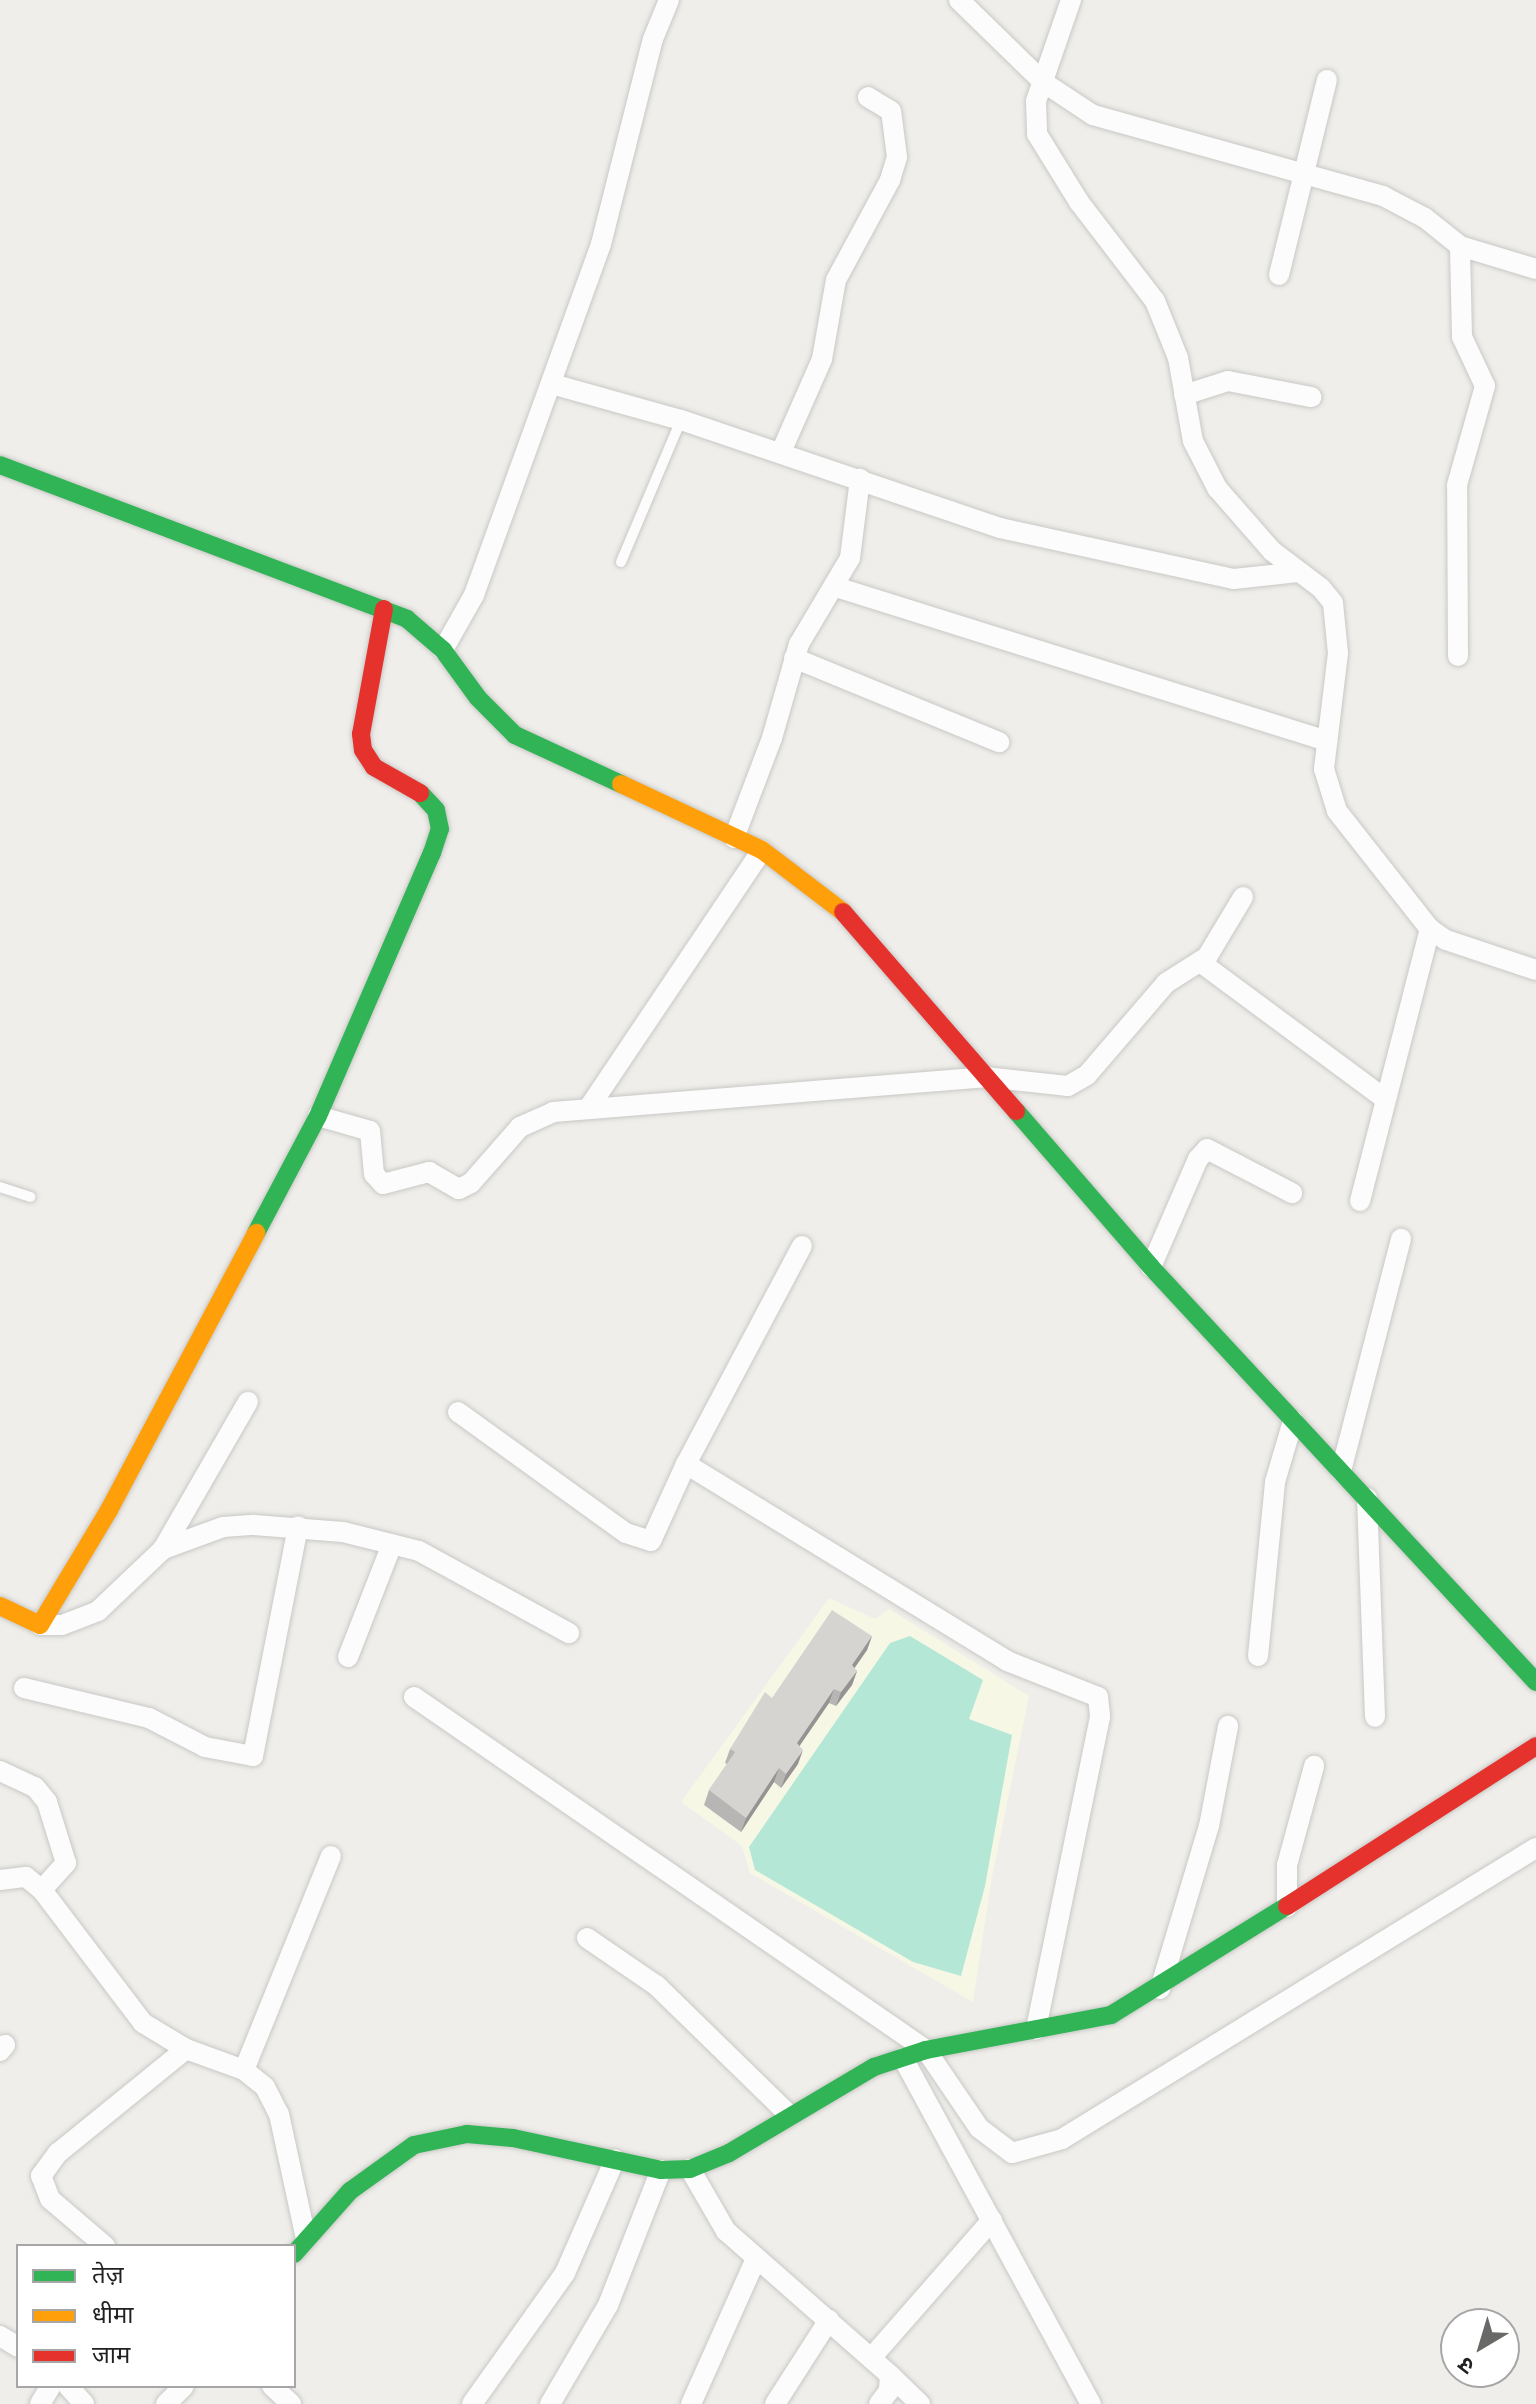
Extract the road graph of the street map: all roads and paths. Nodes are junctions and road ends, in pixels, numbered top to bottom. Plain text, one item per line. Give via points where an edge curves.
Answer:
1 (669, 0) edge
2 (959, 0) edge
3 (1071, 0) edge
4 (1327, 80) dead end
5 (1043, 82) junction
6 (868, 97) dead end
7 (1306, 175) junction
8 (1460, 246) junction
9 (1536, 269) edge
10 (1279, 275) dead end
11 (552, 384) junction
12 (1184, 395) junction
13 (1311, 397) dead end
14 (681, 420) junction
15 (781, 452) junction
16 (0, 465) edge
17 (860, 479) junction
18 (621, 562) dead end
19 (1298, 572) junction
20 (836, 587) junction
21 (384, 609) junction
22 (443, 650) junction
23 (1458, 656) dead end
24 (794, 658) junction
25 (1327, 741) junction
26 (999, 742) dead end
27 (734, 838) junction
28 (762, 850) junction
29 (1243, 897) dead end
30 (1430, 929) junction
31 (1200, 962) junction
32 (1536, 970) edge
33 (985, 1077) junction
34 (1385, 1099) junction
35 (590, 1106) junction
36 (318, 1116) junction
37 (0, 1187) edge
38 (1292, 1193) dead end
39 (30, 1197) dead end
40 (1360, 1201) dead end
41 (1401, 1239) dead end
42 (802, 1246) dead end
43 (1151, 1267) junction
44 (248, 1402) dead end
45 (458, 1412) dead end
46 (1293, 1421) junction
47 (686, 1464) junction
48 (1341, 1471) junction
49 (1367, 1498) junction
50 (298, 1526) junction
51 (392, 1544) junction
52 (163, 1549) junction
53 (0, 1606) edge
54 (40, 1625) junction
55 (569, 1633) dead end
56 (1258, 1656) dead end
57 (348, 1657) dead end
58 (1536, 1682) edge
59 (24, 1688) dead end
60 (414, 1697) dead end
61 (1375, 1717) dead end
62 (1228, 1726) dead end
63 (1536, 1746) edge
64 (1314, 1766) dead end
65 (0, 1771) edge
66 (1536, 1848) edge
67 (331, 1856) dead end
68 (0, 1880) edge
69 (42, 1890) junction
70 (1287, 1907) junction
71 (587, 1938) dead end
72 (1160, 1989) junction
73 (1036, 2030) junction
74 (186, 2049) junction
75 (926, 2050) junction
76 (903, 2058) junction
77 (244, 2070) junction
78 (789, 2115) junction
79 (615, 2159) junction
80 (690, 2169) junction
81 (661, 2170) junction
82 (992, 2220) junction
83 (103, 2244) edge
84 (300, 2247) edge
85 (756, 2259) junction
86 (829, 2320) junction
87 (872, 2357) junction
88 (890, 2375) junction
89 (70, 2388) edge
90 (182, 2388) edge
91 (274, 2388) edge
92 (84, 2404) edge
93 (166, 2404) edge
94 (291, 2404) edge
95 (472, 2404) edge
96 (550, 2404) edge
97 (691, 2404) edge
98 (775, 2404) edge
99 (879, 2404) edge
100 (920, 2404) edge
101 (1091, 2404) edge

1 - 11 street via 653,39 612,210
2 - 5 street
3 - 5 street
4 - 7 street
5 - 7 street via 1093,115
5 - 12 street via 1034,112 1037,134 1079,202 1155,301 1178,358
6 - 15 street via 889,107 897,157 836,280 822,359
7 - 8 street via 1402,204
7 - 10 street
8 - 9 street
8 - 23 street via 1462,337 1485,386 1457,485
11 - 14 street
11 - 22 street via 474,595
12 - 13 street via 1228,381
12 - 19 street via 1193,441 1217,488 1254,533
14 - 15 street
14 - 18 lane
15 - 17 street
16 - 21 street
17 - 19 street via 1000,528 1234,579
17 - 20 street via 850,558
19 - 25 street via 1327,595 1337,624
20 - 24 street
20 - 25 street
21 - 22 street via 407,619
21 - 36 street via 361,734 363,750 374,767 421,794 436,810 440,829
22 - 27 street via 478,698 515,735
24 - 26 street
24 - 27 street via 772,738
25 - 30 street via 1324,769 1337,811
27 - 28 street
28 - 33 street via 838,906
28 - 35 street
29 - 31 street
30 - 32 street via 1446,940
30 - 34 street
31 - 33 street via 1166,983 1078,1081 1055,1088
31 - 34 street
33 - 35 street
33 - 43 street
34 - 40 street
35 - 36 street via 535,1118 459,1189 429,1172 383,1184 374,1174 370,1131
36 - 54 street via 109,1510
37 - 39 lane
38 - 43 street via 1207,1149
41 - 48 street
42 - 47 street
43 - 46 street
44 - 52 street
45 - 47 street via 640,1540 651,1541 661,1529
46 - 48 street
46 - 56 street via 1275,1482
47 - 73 street via 1007,1661 1098,1697 1100,1717
48 - 49 street
49 - 58 street
49 - 61 street
50 - 51 street
50 - 52 street via 223,1527
50 - 59 street via 253,1756 205,1747 149,1718
51 - 55 street via 445,1562
51 - 57 street
52 - 54 street via 98,1611 81,1620
53 - 54 street
60 - 75 street
62 - 72 street via 1209,1826
63 - 70 street
64 - 70 street via 1287,1865
65 - 69 street via 35,1787 47,1802 66,1863
66 - 75 street via 1062,2139 1028,2152 1012,2153 991,2141
67 - 77 street
68 - 69 street via 26,1877
69 - 74 street via 143,2023
70 - 72 street
71 - 78 street via 657,1986
72 - 73 street via 1111,2015
73 - 75 street
74 - 77 street
74 - 83 street via 58,2153 41,2176 50,2199
75 - 76 street
76 - 78 street via 836,2085
76 - 82 street
77 - 84 street via 273,2099
78 - 80 street via 729,2153
79 - 81 street
79 - 84 street via 467,2134 414,2145 350,2191
79 - 95 street via 565,2273
80 - 81 street
80 - 85 street via 715,2218
81 - 96 street via 608,2305
82 - 87 street
82 - 101 street
85 - 86 street
85 - 97 street
86 - 87 street
86 - 98 street
87 - 88 street
88 - 99 street via 889,2391
88 - 100 street
89 - 92 street
90 - 93 street
91 - 94 street

